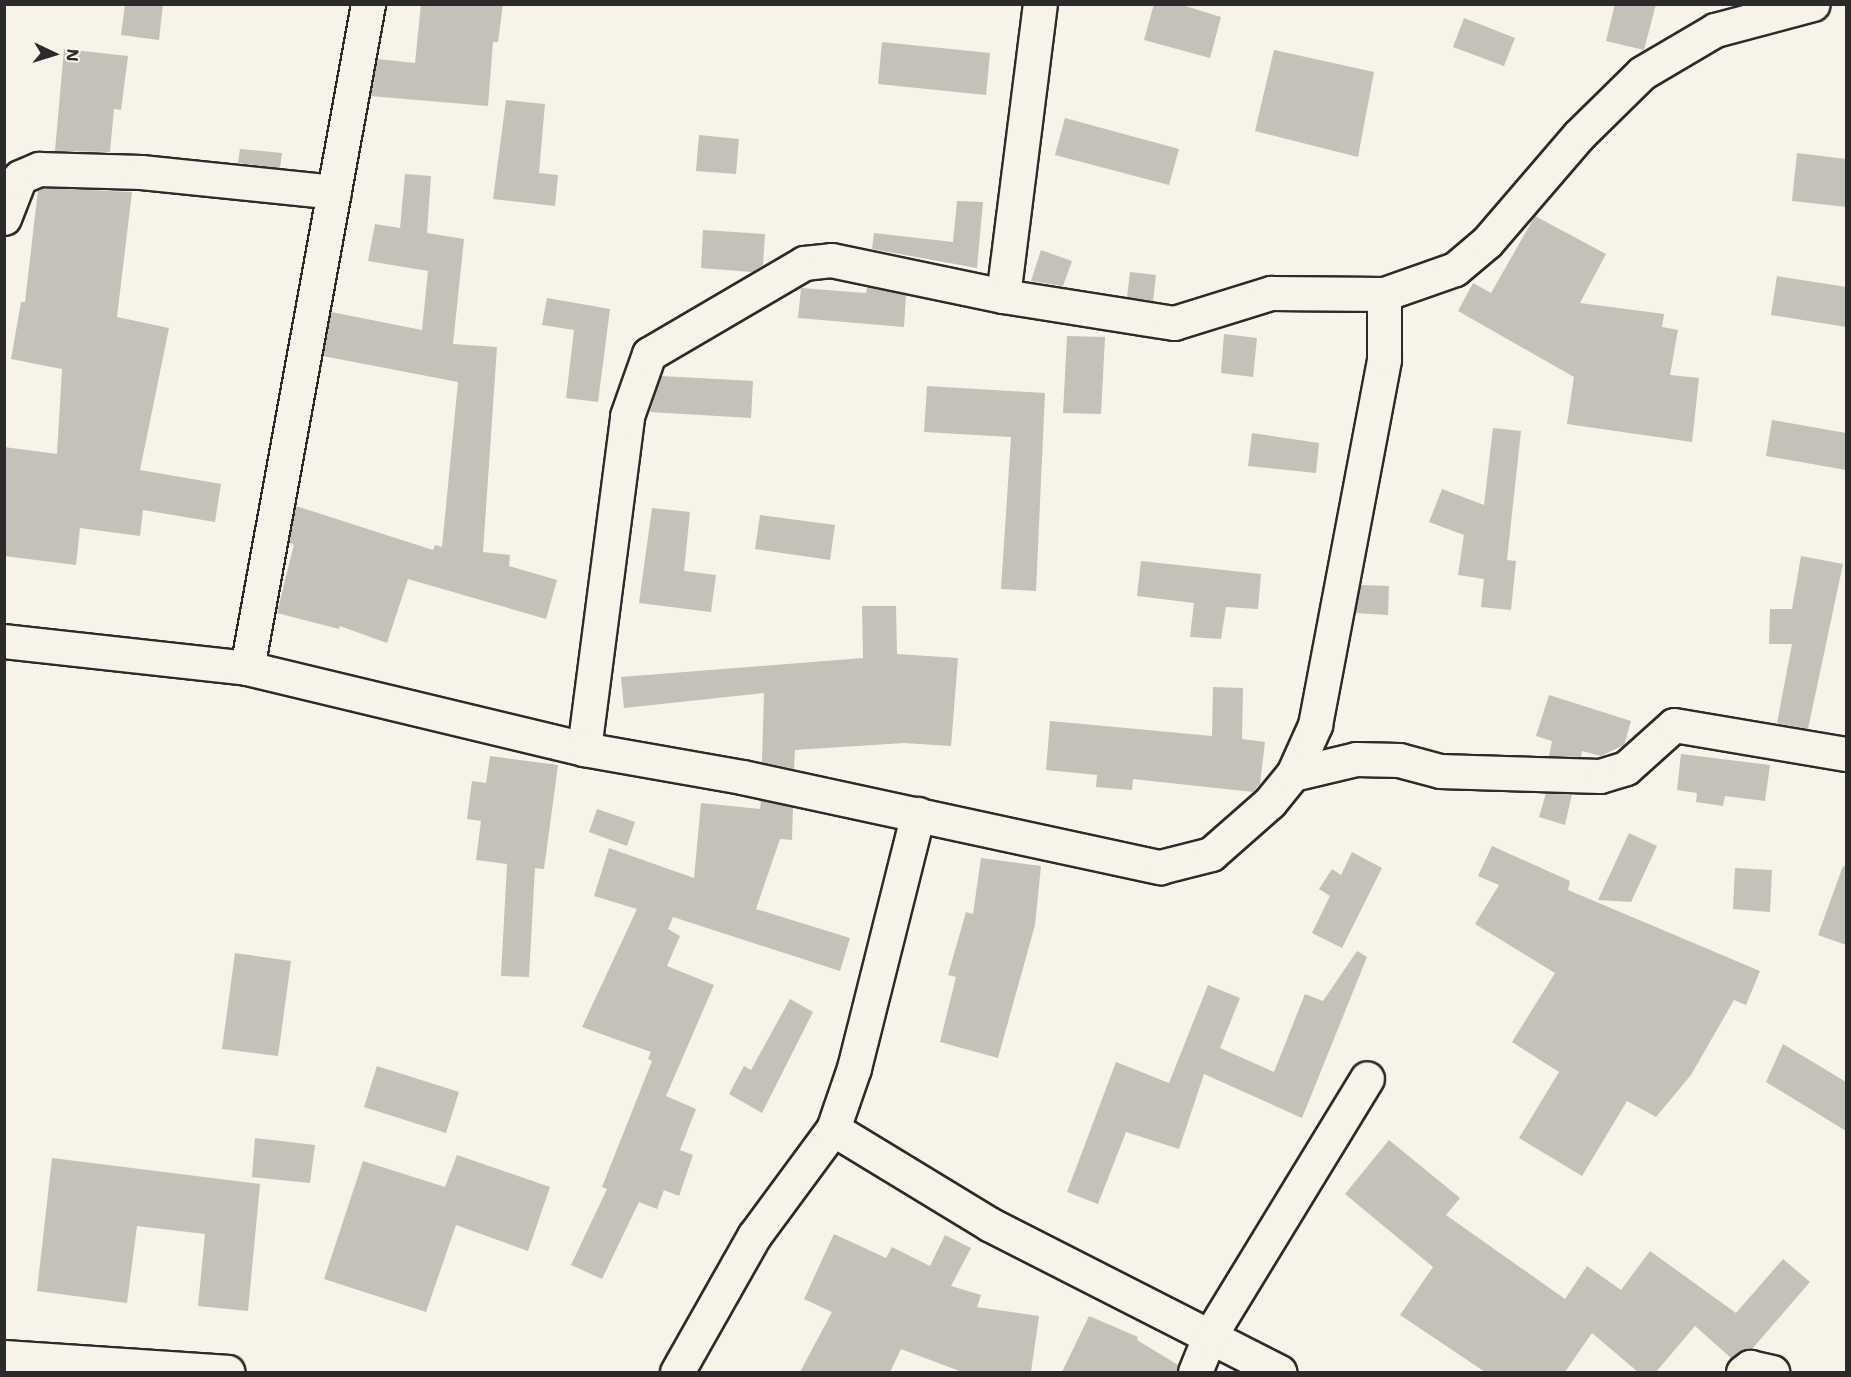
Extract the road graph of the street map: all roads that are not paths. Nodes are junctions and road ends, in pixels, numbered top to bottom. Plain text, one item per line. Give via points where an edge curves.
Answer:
1 (368, 4) edge
2 (1040, 4) edge
3 (1813, 4) edge
4 (334, 192) junction
5 (4, 218) edge
6 (1384, 294) junction
7 (1003, 296) junction
8 (4, 641) edge
9 (247, 668) junction
10 (584, 749) junction
11 (1846, 754) edge
12 (1293, 774) junction
13 (918, 814) junction
14 (1367, 1078) dead end
15 (833, 1129) junction
16 (1209, 1337) junction
17 (4, 1357) edge
18 (227, 1372) edge
19 (677, 1372) edge
20 (1195, 1372) edge
21 (1279, 1372) edge
22 (1743, 1372) edge
23 (1772, 1372) edge

1 - 4 street
2 - 7 street
3 - 6 street via 1715,30 1642,73 1579,135 1487,242 1455,269
4 - 5 street via 141,172 39,169 20,177
4 - 9 street
6 - 7 street via 1271,293 1174,323
6 - 12 street via 1384,359 1315,725
7 - 10 street via 831,260 804,263 649,354 627,416
8 - 9 street
9 - 10 street
10 - 13 street
11 - 12 street via 1674,725 1626,768 1600,776 1440,771 1399,760 1356,759
12 - 13 street via 1270,802 1211,854 1160,867
13 - 15 street via 854,1068
14 - 16 street
15 - 16 street via 989,1224
15 - 19 street via 754,1236
16 - 20 street
16 - 21 street
17 - 18 street
22 - 23 street via 1750,1367

